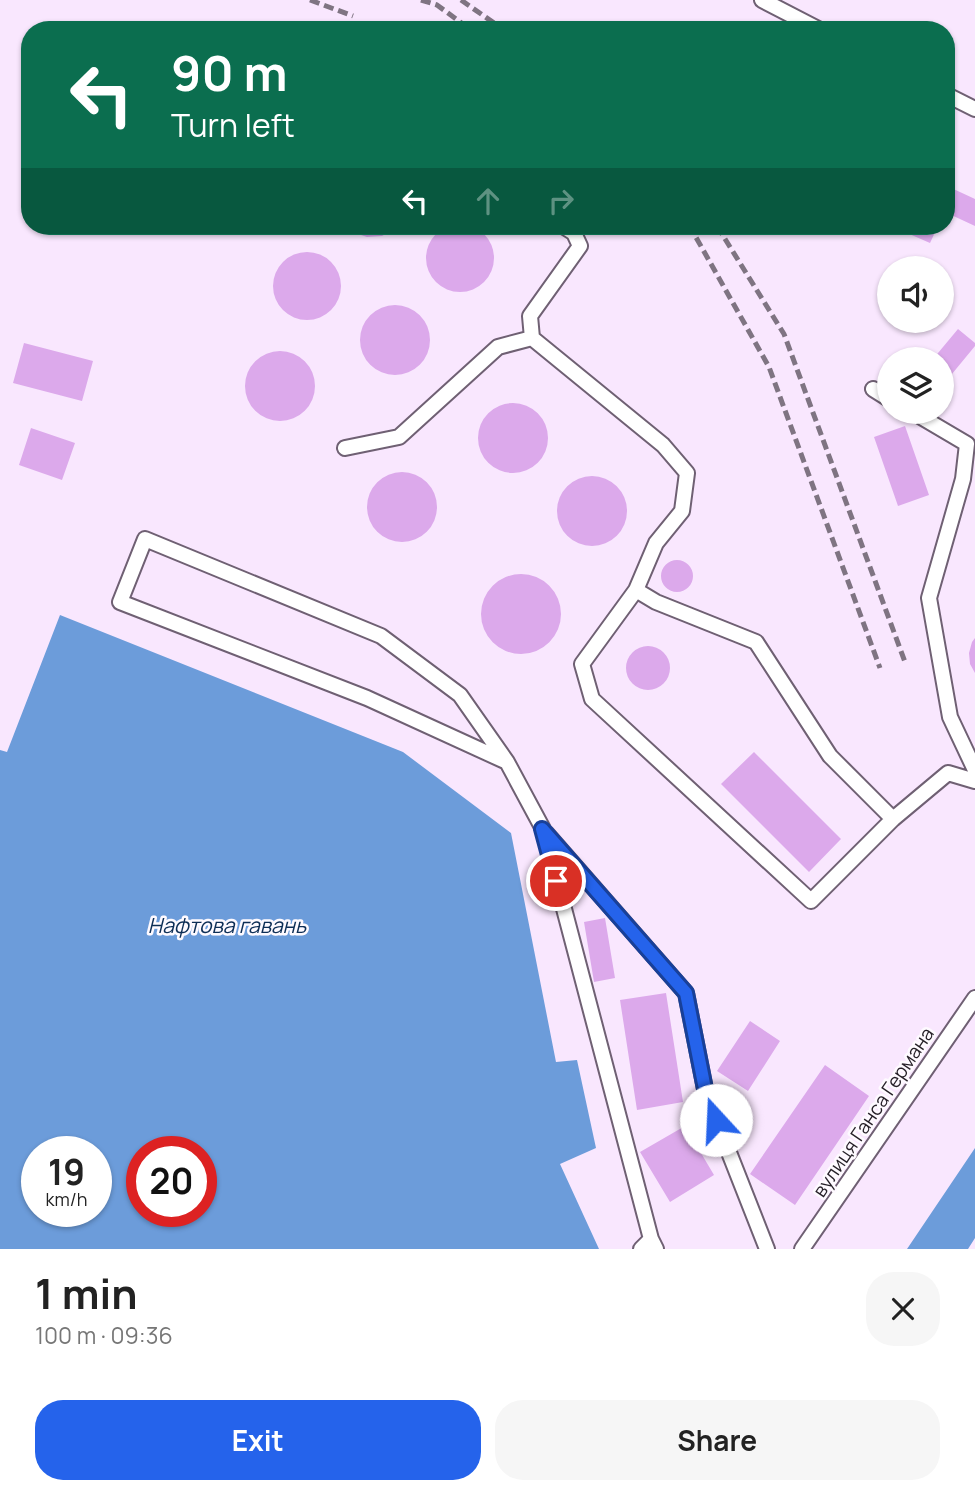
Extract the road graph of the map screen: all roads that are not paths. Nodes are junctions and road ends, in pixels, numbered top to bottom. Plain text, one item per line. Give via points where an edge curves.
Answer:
1 (762, 0) edge
2 (803, 21) edge
3 (955, 99) edge
4 (975, 109) edge
5 (575, 235) edge
6 (532, 338) junction
7 (873, 390) dead end
8 (877, 392) edge
9 (933, 424) edge
10 (345, 448) dead end
11 (636, 590) junction
12 (508, 762) junction
13 (975, 770) edge
14 (975, 781) edge
15 (893, 819) junction
16 (542, 829) junction
17 (975, 998) edge
18 (649, 1246) edge
19 (767, 1249) edge
20 (802, 1249) edge

1 - 2 lane
3 - 4 lane
5 - 6 lane via 580,246 530,316
6 - 10 lane via 498,347 399,437
6 - 11 lane via 663,445 687,473 682,511 656,543
7 - 8 lane
9 - 13 lane via 967,444 963,479 929,598 950,717
11 - 15 lane via 756,642 830,756
11 - 15 lane via 582,664 592,699 811,901
12 - 12 lane via 367,698 120,602 145,539 381,636 460,695
12 - 16 lane
14 - 15 lane via 948,773
16 - 18 lane
16 - 19 lane via 686,993 706,1094
17 - 20 lane, вулиця Ганса Германа

